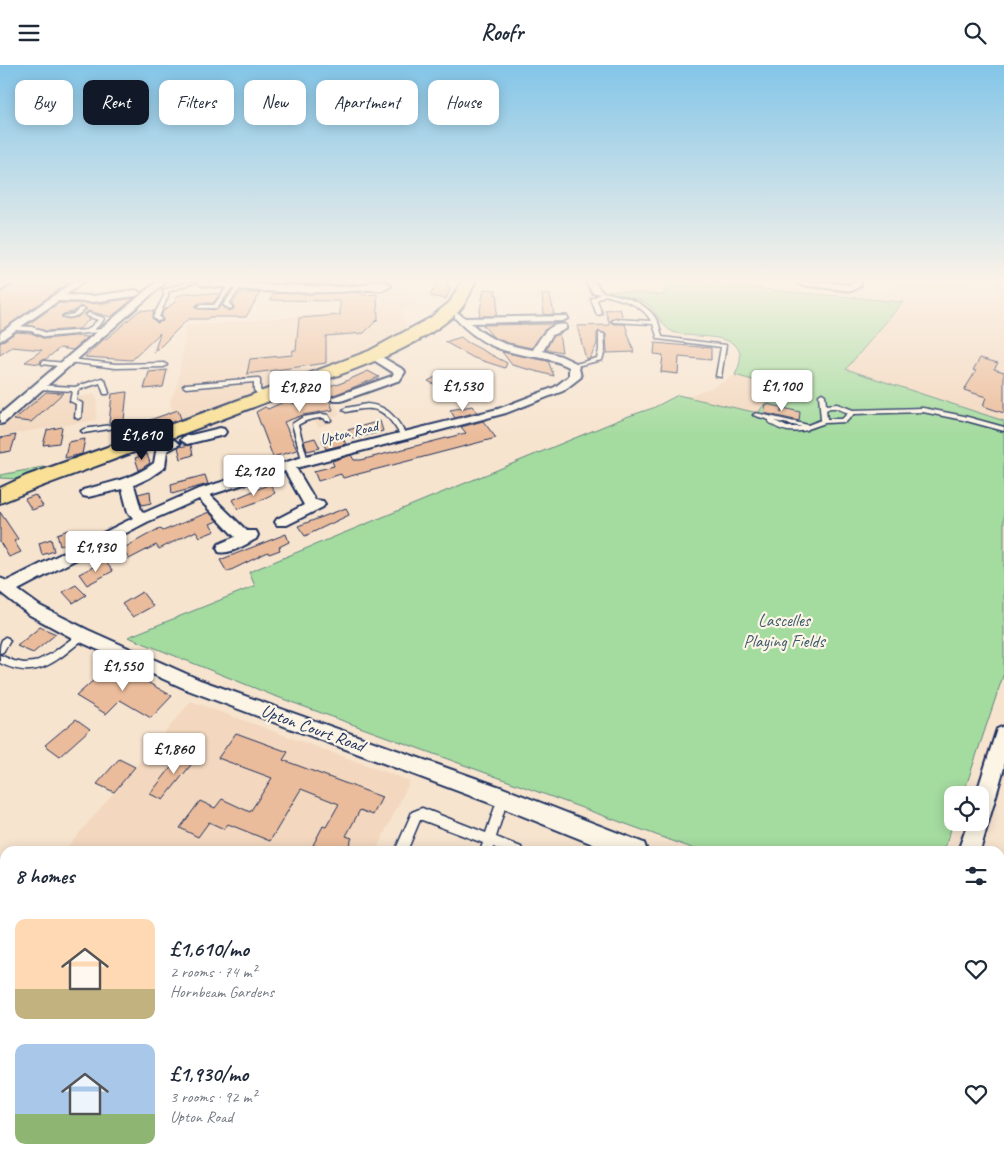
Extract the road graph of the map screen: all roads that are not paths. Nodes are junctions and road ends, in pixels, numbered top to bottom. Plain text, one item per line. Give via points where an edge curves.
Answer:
1 (42, 333) edge
2 (62, 333) edge
3 (104, 333) edge
4 (417, 333) edge
5 (476, 333) edge
6 (548, 333) edge
7 (659, 333) edge
8 (601, 334) dead end
9 (536, 354) junction
10 (373, 355) junction
11 (44, 363) dead end
12 (68, 363) junction
13 (164, 365) dead end
14 (574, 366) junction
15 (718, 376) dead end
16 (228, 383) junction
17 (39, 387) junction
18 (186, 387) dead end
19 (75, 389) junction
20 (225, 392) dead end
21 (106, 393) dead end
22 (822, 395) dead end
23 (264, 398) junction
24 (337, 399) dead end
25 (823, 409) junction
26 (346, 410) dead end
27 (852, 412) junction
28 (756, 415) dead end
29 (2, 416) edge
30 (78, 417) dead end
31 (328, 420) dead end
32 (824, 421) junction
33 (130, 424) joint
34 (211, 429) junction
35 (1004, 429) edge
36 (84, 431) dead end
37 (404, 436) junction
38 (137, 444) junction
39 (305, 461) junction
40 (288, 466) junction
41 (34, 481) junction
42 (127, 483) junction
43 (0, 486) edge
44 (88, 493) dead end
45 (201, 493) junction
46 (0, 496) edge
47 (142, 519) junction
48 (282, 522) dead end
49 (224, 548) dead end
50 (2, 589) edge
51 (82, 635) junction
52 (0, 659) edge
53 (1004, 735) edge
54 (989, 786) edge
55 (503, 799) junction
56 (975, 831) edge
57 (403, 846) edge
58 (488, 846) edge
59 (623, 846) edge
60 (971, 846) edge

1 - 2 lane
3 - 12 street
4 - 10 main road
5 - 9 street via 501,347
6 - 9 street
7 - 15 lane via 660,338 724,346
8 - 14 lane via 600,359
9 - 14 street
10 - 23 main road
10 - 24 street via 400,372 396,378
11 - 12 lane
12 - 13 lane
12 - 17 street
14 - 37 street, Upton Road via 576,377 559,389 502,411
16 - 18 lane
16 - 20 lane
16 - 23 lane via 257,380 256,390
17 - 19 lane
17 - 29 street
19 - 21 lane via 102,380
19 - 30 lane via 73,401 79,403
22 - 25 lane
23 - 34 main road
25 - 27 lane via 834,405
25 - 32 lane
26 - 37 lane via 364,406 386,411
27 - 32 lane via 844,421
27 - 35 lane via 923,410
28 - 32 lane via 769,418 786,430 797,430
31 - 39 lane via 326,416 316,416 294,424
33 - 36 lane
33 - 38 lane
34 - 38 main road
34 - 42 street via 161,449 160,464 150,473
37 - 39 street, Upton Road
38 - 41 main road
39 - 40 street, Upton Road
40 - 45 street, Upton Road
40 - 48 street via 315,505
41 - 43 main road
41 - 46 main road
42 - 44 street
42 - 47 street via 136,512
45 - 47 street, Upton Road
45 - 49 street via 248,536
47 - 50 street, Upton Road
50 - 51 street, Upton Court Road
51 - 52 lane via 45,664 26,667
51 - 55 street, Upton Court Road via 194,685
53 - 54 street
55 - 58 lane
55 - 59 street, Upton Court Road
56 - 60 street
57 - 58 lane via 416,816 422,813

